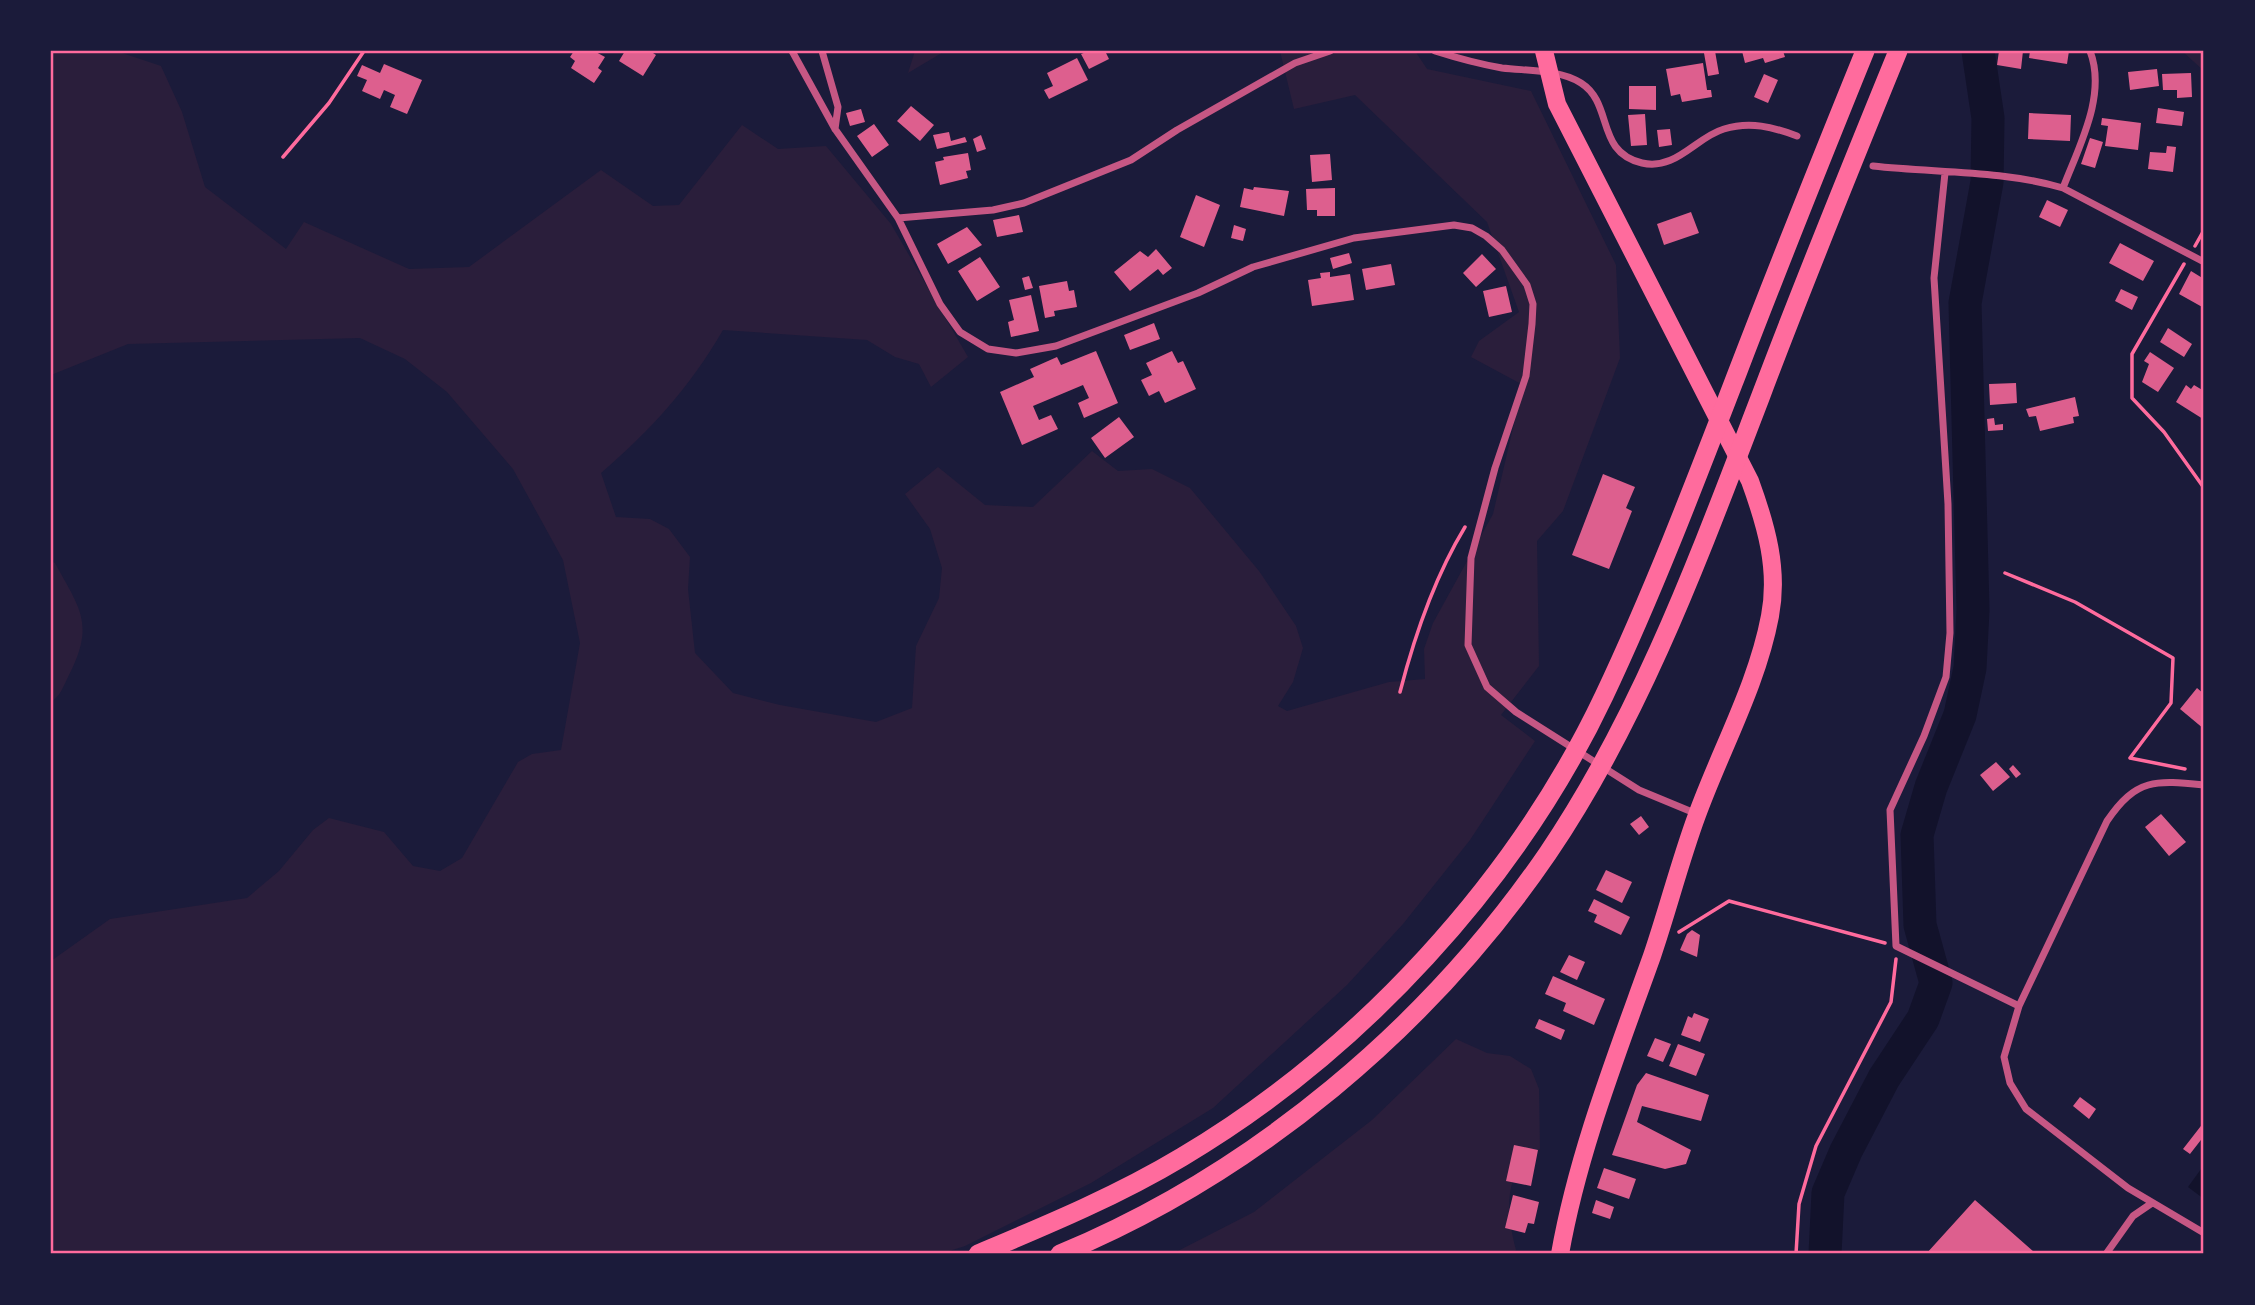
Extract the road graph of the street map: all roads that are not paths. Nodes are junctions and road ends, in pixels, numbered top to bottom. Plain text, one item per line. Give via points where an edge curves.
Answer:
1 (792, 51) edge
2 (822, 51) edge
3 (1331, 51) edge
4 (1435, 51) edge
5 (1544, 51) edge
6 (1865, 51) edge
7 (1898, 51) edge
8 (2090, 51) edge
9 (1548, 73) junction
10 (835, 130) junction
11 (1797, 136) dead end
12 (1874, 166) dead end
13 (1945, 173) junction
14 (2063, 188) junction
15 (898, 218) junction
16 (2204, 262) edge
17 (2204, 785) edge
18 (1697, 815) junction
19 (2019, 1006) junction
20 (2152, 1203) junction
21 (2204, 1233) edge
22 (978, 1254) edge
23 (1060, 1254) edge
24 (1560, 1254) edge
25 (2106, 1254) edge

1 - 10 street
2 - 10 street via 838,107
3 - 15 street via 1295,63 1131,160 1024,203
4 - 9 street
5 - 9 main road
6 - 22 highway via 1680,521 1604,698 1559,778 1484,888 1398,987 1346,1036 1249,1112 1183,1157 1120,1191
7 - 23 highway via 1674,614 1631,711 1549,852 1462,963 1365,1060 1265,1139 1200,1183
8 - 14 street via 2097,70 2090,115
9 - 11 street via 1581,83 1595,96 1613,146 1624,157 1645,164 1684,154 1722,129 1770,126
9 - 18 main road via 1558,104 1750,481 1769,544 1770,615 1746,695
10 - 15 street
12 - 13 street
13 - 14 street via 2003,175
13 - 19 street via 1934,278 1948,504 1950,633 1946,677 1889,810 1896,946
14 - 16 street
15 - 18 street via 940,304 960,332 988,349 1016,353 1067,342 1198,293 1253,267 1310,249 1402,230 1454,225 1486,236 1527,285 1533,304 1526,376 1471,558 1468,645 1487,687 1516,712 1639,790
17 - 19 street via 2164,781 2140,786 2121,800 2106,821
18 - 24 main road via 1583,1154
19 - 20 street via 2004,1057 2010,1083 2026,1109
20 - 21 street
20 - 25 street via 2133,1216

